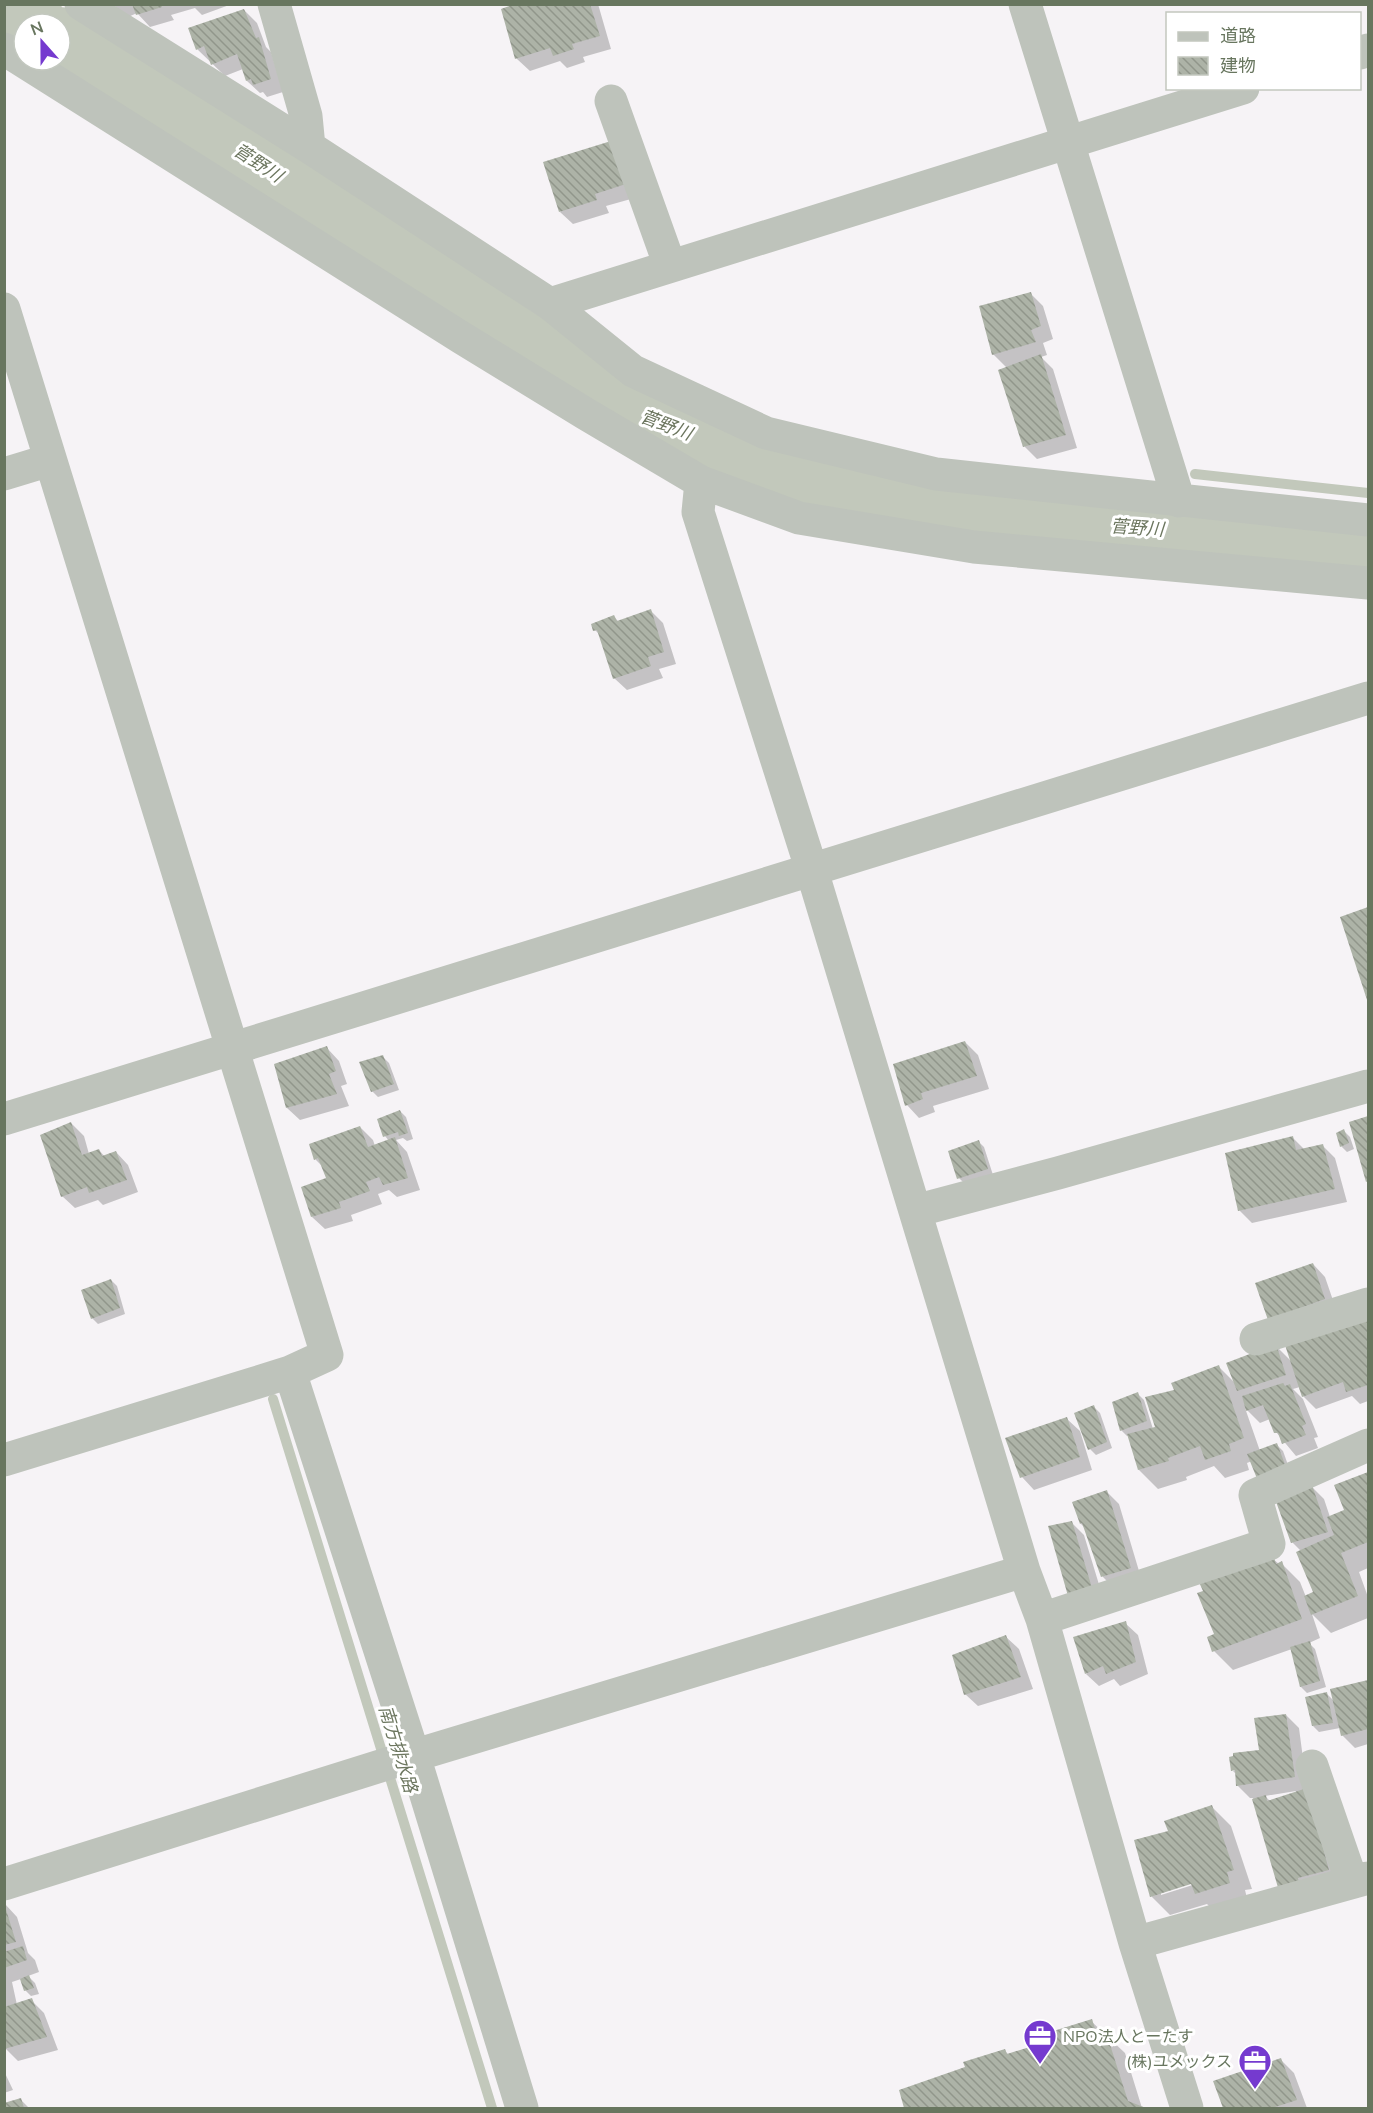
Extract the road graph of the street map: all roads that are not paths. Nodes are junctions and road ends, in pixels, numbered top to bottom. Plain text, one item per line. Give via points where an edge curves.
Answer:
1 (81, 4) edge
2 (273, 4) edge
3 (1025, 4) edge
4 (4, 50) edge
5 (1237, 90) edge
6 (611, 101) dead end
7 (1068, 142) junction
8 (309, 147) junction
9 (670, 266) junction
10 (550, 304) junction
11 (4, 309) edge
12 (50, 460) junction
13 (4, 474) edge
14 (701, 482) junction
15 (1179, 501) junction
16 (1368, 520) edge
17 (1368, 583) edge
18 (1368, 698) edge
19 (812, 871) junction
20 (232, 1050) junction
21 (1368, 1086) edge
22 (4, 1119) edge
23 (915, 1211) junction
24 (1368, 1304) edge
25 (1256, 1339) dead end
26 (290, 1372) junction
27 (1368, 1445) edge
28 (4, 1460) edge
29 (1024, 1571) junction
30 (1042, 1619) junction
31 (412, 1757) junction
32 (1312, 1766) dead end
33 (1360, 1880) edge
34 (4, 1884) edge
35 (1135, 1943) junction
36 (522, 2109) edge
37 (1187, 2109) edge

1 - 8 street
2 - 8 street via 306,116
3 - 7 street
4 - 14 street via 471,344
5 - 7 street
6 - 9 street
7 - 9 street
7 - 15 street
8 - 10 street
9 - 10 street
10 - 15 street via 633,371 766,433 936,474
11 - 12 street
12 - 13 street
12 - 20 street
14 - 17 street via 799,518 974,547
14 - 19 street via 698,512
15 - 16 street
18 - 19 street
19 - 20 street
19 - 23 street
20 - 22 street
20 - 26 street via 327,1355
21 - 23 street
23 - 29 street
24 - 25 street
26 - 28 street
26 - 31 street
27 - 30 street via 1255,1495 1269,1544
29 - 30 street
29 - 31 street
30 - 35 street
31 - 34 street
31 - 36 street
32 - 33 street
33 - 35 street
35 - 37 street

